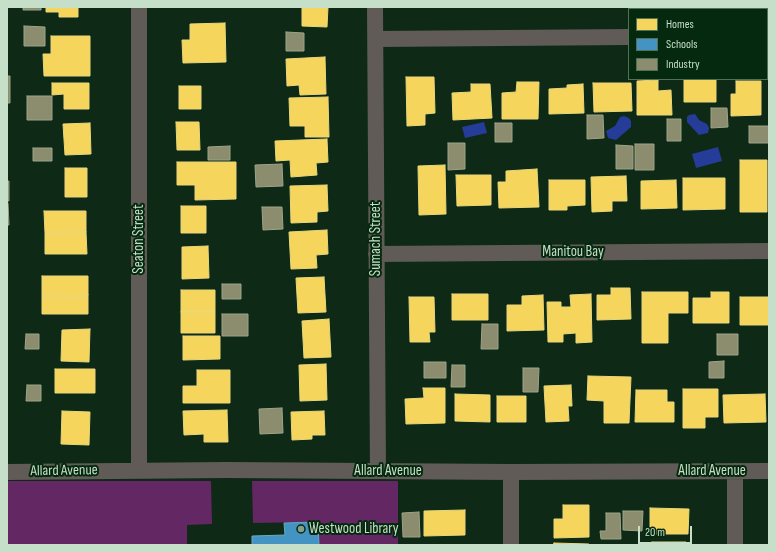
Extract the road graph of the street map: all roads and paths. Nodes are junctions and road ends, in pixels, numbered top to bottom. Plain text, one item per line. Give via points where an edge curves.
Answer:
1 (139, 7) edge
2 (375, 7) edge
3 (628, 37) edge
4 (376, 39) junction
5 (769, 251) edge
6 (376, 254) junction
7 (139, 471) junction
8 (378, 471) junction
9 (735, 471) junction
10 (769, 471) edge
11 (7, 472) edge
12 (511, 472) junction
13 (511, 545) edge
14 (735, 545) edge

1 - 7 street, Seaton Street
2 - 4 street, Sumach Street
3 - 4 street
4 - 6 street, Sumach Street
5 - 6 street, Manitou Bay
6 - 8 street, Sumach Street
7 - 8 street, Allard Avenue
7 - 11 street, Allard Avenue
8 - 12 street, Allard Avenue
9 - 10 street, Allard Avenue
9 - 12 street, Allard Avenue
9 - 14 street
12 - 13 street

